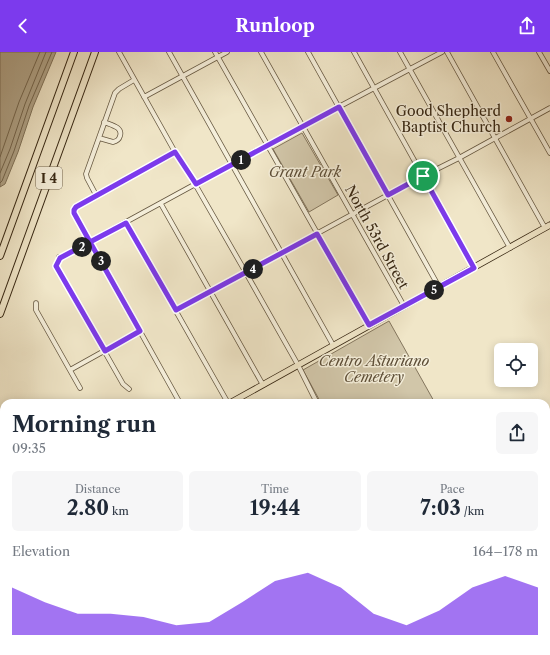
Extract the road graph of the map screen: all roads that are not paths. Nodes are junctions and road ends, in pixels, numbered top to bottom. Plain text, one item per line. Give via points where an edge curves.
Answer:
1 (74, 52) edge
2 (95, 52) edge
3 (119, 52) edge
4 (169, 52) edge
5 (215, 52) edge
6 (227, 52) edge
7 (261, 52) edge
8 (308, 52) edge
9 (354, 52) edge
10 (400, 52) edge
11 (442, 52) edge
12 (446, 52) edge
13 (493, 52) edge
14 (539, 52) edge
15 (218, 57) junction
16 (410, 69) junction
17 (550, 71) edge
18 (182, 76) junction
19 (134, 80) junction
20 (374, 89) junction
21 (144, 97) junction
22 (339, 107) junction
23 (550, 108) edge
24 (530, 119) junction
25 (104, 122) junction
26 (303, 127) junction
27 (99, 138) junction
28 (495, 138) junction
29 (267, 145) junction
30 (175, 152) junction
31 (550, 154) edge
32 (459, 158) junction
33 (232, 165) junction
34 (423, 176) junction
35 (196, 184) junction
36 (96, 195) junction
37 (388, 195) junction
38 (161, 204) junction
39 (352, 215) junction
40 (126, 223) junction
41 (548, 227) edge
42 (317, 234) junction
43 (90, 242) junction
44 (510, 248) junction
45 (282, 254) junction
46 (0, 256) edge
47 (474, 268) junction
48 (246, 273) junction
49 (439, 287) junction
50 (210, 292) junction
51 (36, 304) dead end
52 (404, 306) junction
53 (176, 310) junction
54 (0, 315) edge
55 (369, 325) junction
56 (140, 331) junction
57 (333, 345) junction
58 (105, 351) junction
59 (298, 365) junction
60 (70, 370) junction
61 (263, 385) junction
62 (80, 388) dead end
63 (129, 389) dead end
64 (178, 399) edge
65 (227, 399) edge
66 (237, 399) edge
67 (315, 399) edge

1 - 46 highway, I 4
2 - 54 highway, I 4
3 - 19 street
4 - 18 street
5 - 15 street
6 - 15 street
7 - 26 street, North 53rd Street
8 - 22 street
9 - 20 street
10 - 16 street
11 - 16 street
12 - 28 street
13 - 24 street
14 - 17 street
15 - 18 street
15 - 29 street
16 - 20 street
16 - 32 street
18 - 21 street
18 - 33 street
19 - 21 street
19 - 25 street via 115,93
20 - 22 street
20 - 34 street
21 - 30 street
22 - 26 street
22 - 37 street
23 - 24 street
24 - 28 street
24 - 31 street
25 - 27 street
25 - 27 street via 118,128 120,138 113,142
26 - 29 street
26 - 39 street, North 53rd Street
27 - 36 street via 86,174
28 - 32 street
28 - 41 street
29 - 33 street
29 - 42 street
30 - 35 street
30 - 36 street
32 - 34 street
32 - 44 street
33 - 35 street
33 - 45 street
34 - 37 street
34 - 47 street
35 - 38 street
35 - 48 street
36 - 43 street via 74,210
37 - 39 street
37 - 49 street
38 - 40 street
38 - 50 street
39 - 42 street
39 - 52 street, North 53rd Street
40 - 43 street
40 - 53 street
41 - 44 main road
42 - 45 street
42 - 55 street
43 - 56 street
43 - 58 street via 59,258 56,266
44 - 47 main road
45 - 48 street
45 - 57 street
47 - 49 main road
48 - 50 street
48 - 59 street
49 - 52 main road
50 - 53 street
50 - 61 street
51 - 60 street via 36,310
52 - 55 main road
53 - 65 street
55 - 57 main road
56 - 58 street
56 - 64 street
57 - 59 main road
58 - 60 street
58 - 63 street via 123,384
59 - 61 main road
59 - 67 street
60 - 62 street
61 - 66 main road

